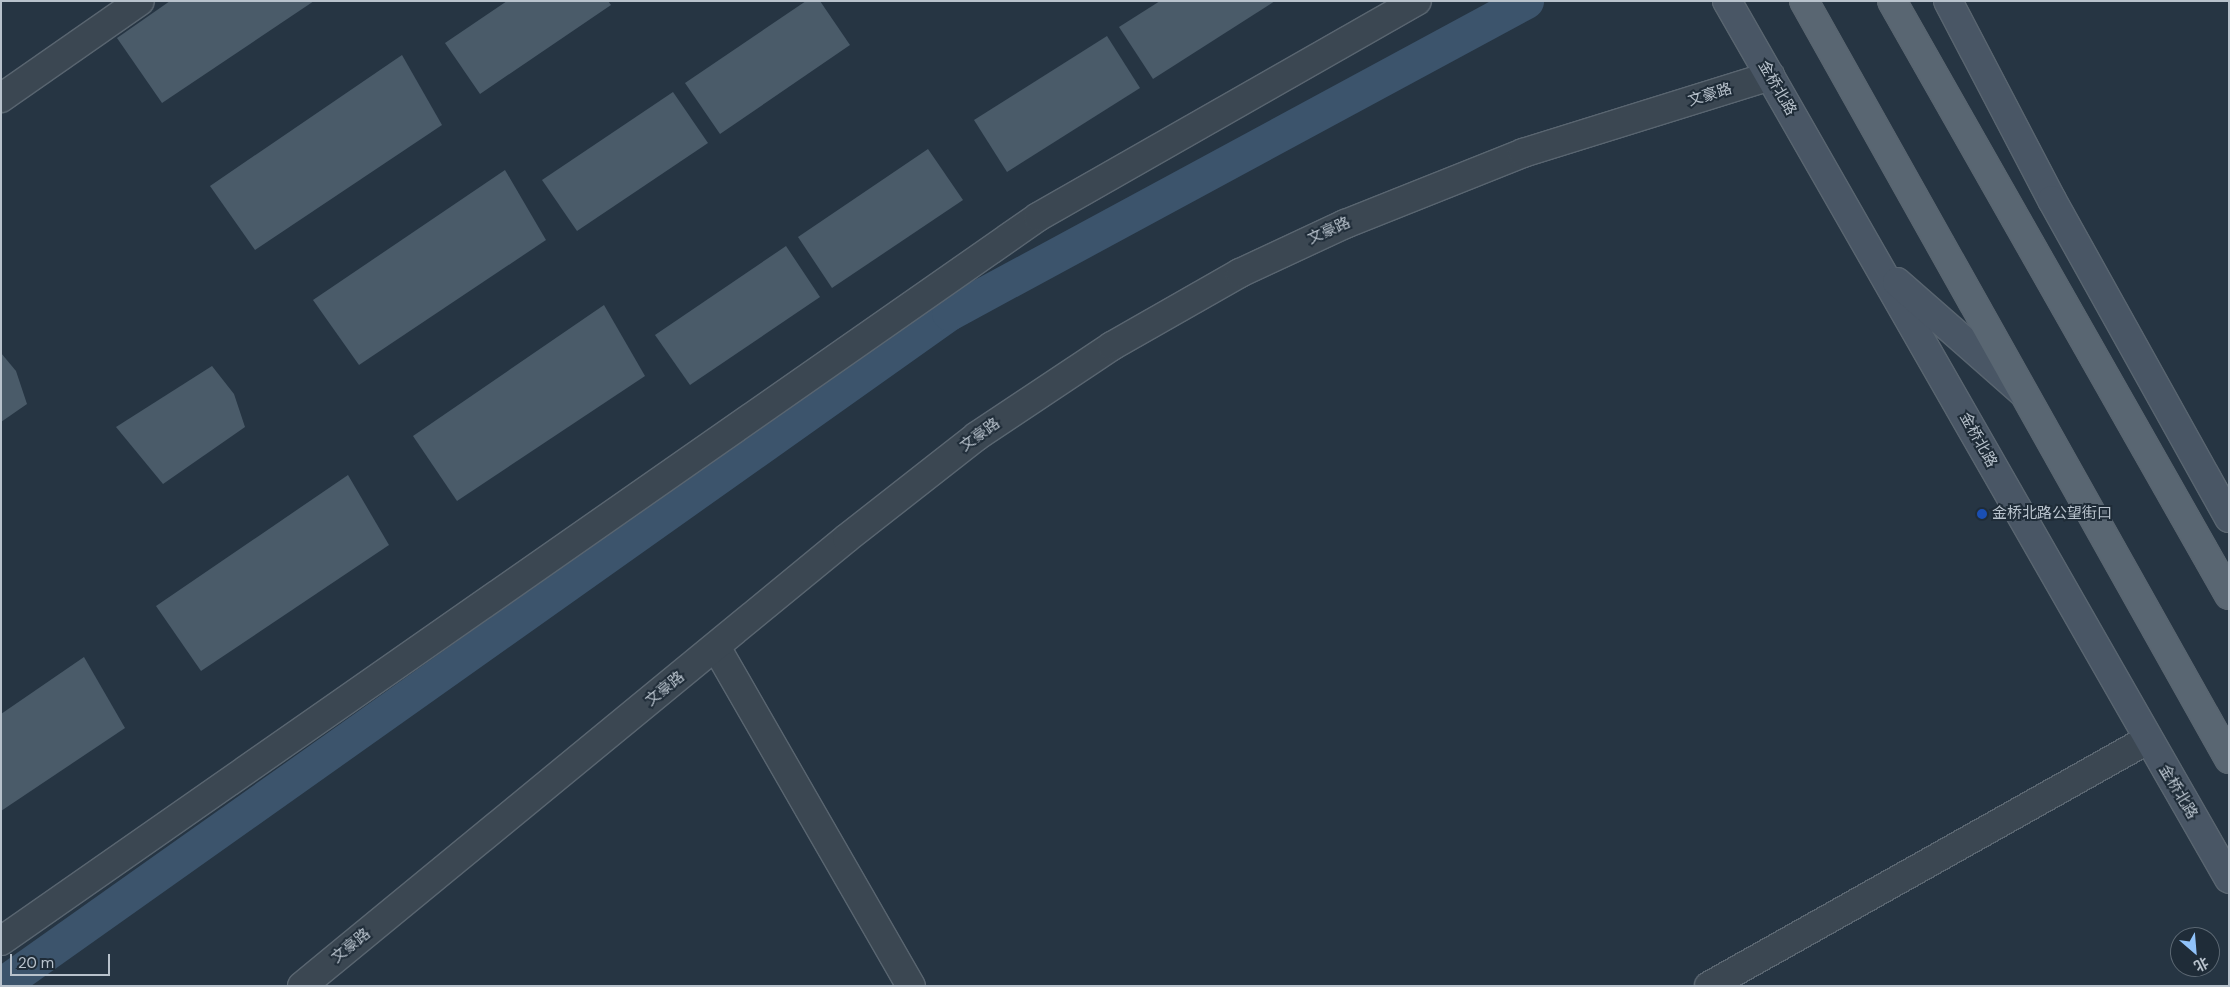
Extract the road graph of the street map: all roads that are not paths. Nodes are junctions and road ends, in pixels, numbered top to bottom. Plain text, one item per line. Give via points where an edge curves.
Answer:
1 (140, 1) edge
2 (1417, 1) edge
3 (1727, 1) edge
4 (1804, 1) edge
5 (1892, 1) edge
6 (1952, 2) edge
7 (1770, 76) junction
8 (1, 98) edge
9 (1881, 267) junction
10 (2026, 397) junction
11 (2229, 518) edge
12 (2229, 595) edge
13 (716, 647) junction
14 (2147, 740) junction
15 (2229, 759) edge
16 (2229, 879) edge
17 (1, 941) edge
18 (302, 986) edge
19 (911, 986) edge
20 (1710, 986) edge

1 - 8 street
2 - 17 street via 1038,217
3 - 7 main road, 金桥北路
4 - 10 main road
5 - 12 main road
6 - 11 main road via 2052,200
7 - 9 main road, 金桥北路
7 - 13 street, 文豪路 via 1523,152 1345,224 1240,272 1112,346 977,436
9 - 10 main road
9 - 14 main road, 金桥北路
10 - 15 main road
13 - 18 street, 文豪路
13 - 19 street
14 - 16 main road, 金桥北路
14 - 20 street

